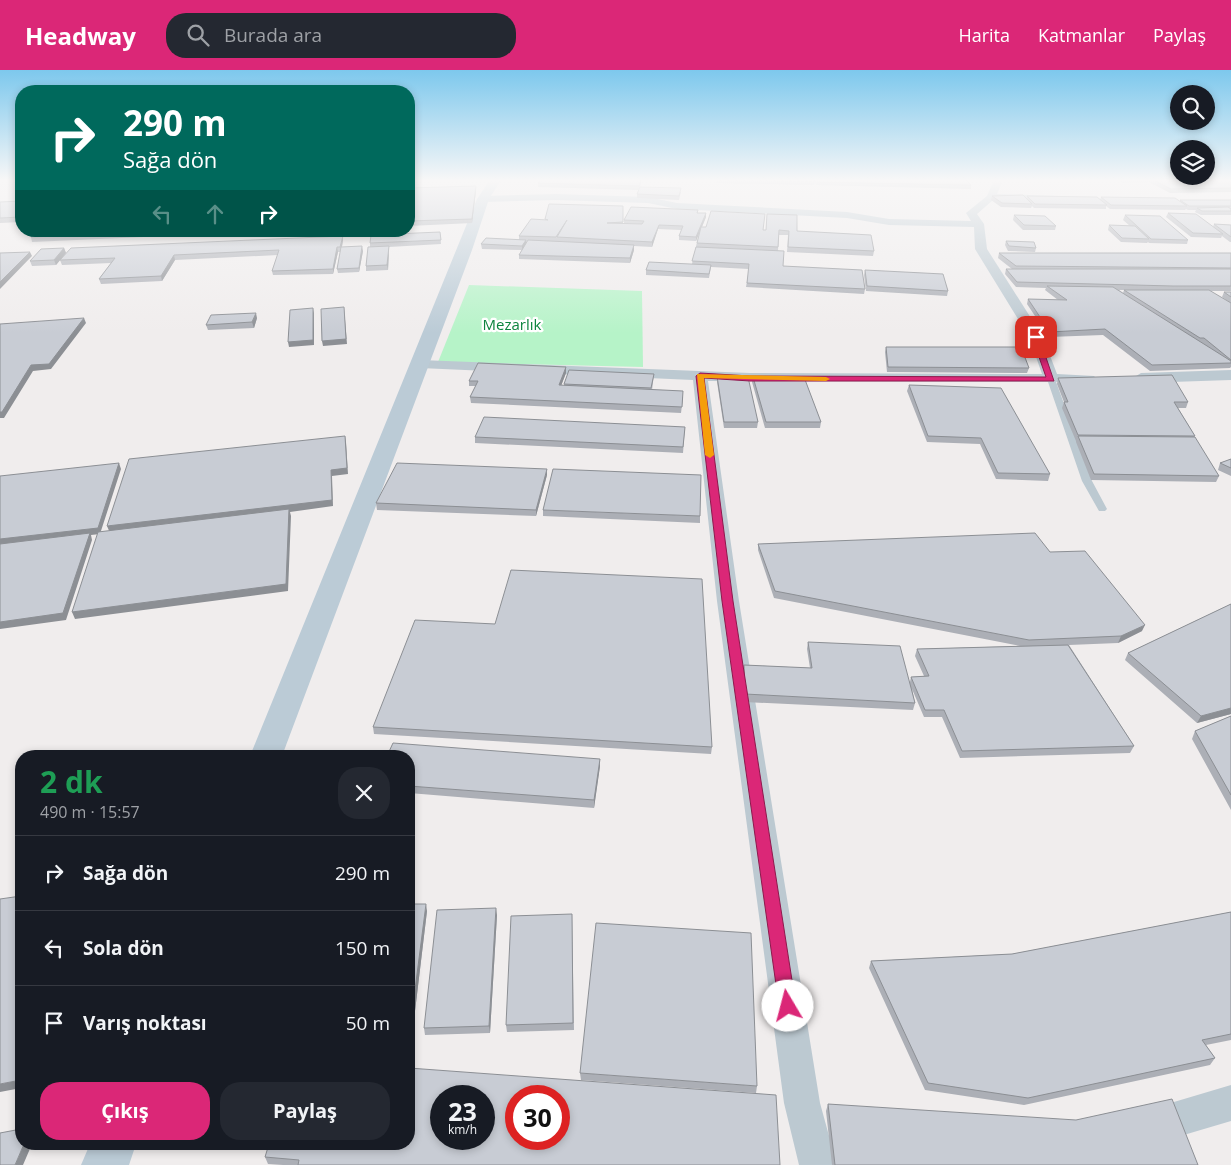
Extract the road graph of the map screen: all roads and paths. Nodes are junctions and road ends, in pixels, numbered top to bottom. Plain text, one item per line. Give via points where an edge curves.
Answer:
1 (472, 231) edge
2 (980, 231) edge
3 (420, 364) junction
4 (1231, 375) edge
5 (700, 376) junction
6 (1126, 378) edge
7 (1107, 379) edge
8 (1051, 380) junction
9 (1102, 509) dead end
10 (268, 750) edge
11 (1231, 1104) edge
12 (1120, 1135) edge
13 (849, 1137) edge
14 (111, 1150) edge
15 (814, 1150) edge
16 (105, 1165) edge

1 - 3 street
2 - 8 street via 981,249 1036,337
3 - 5 street
3 - 10 street
4 - 6 street
5 - 8 street
5 - 15 street via 728,601 802,1102
7 - 8 street
8 - 9 lane via 1087,481
11 - 12 street
13 - 15 street
14 - 16 street

